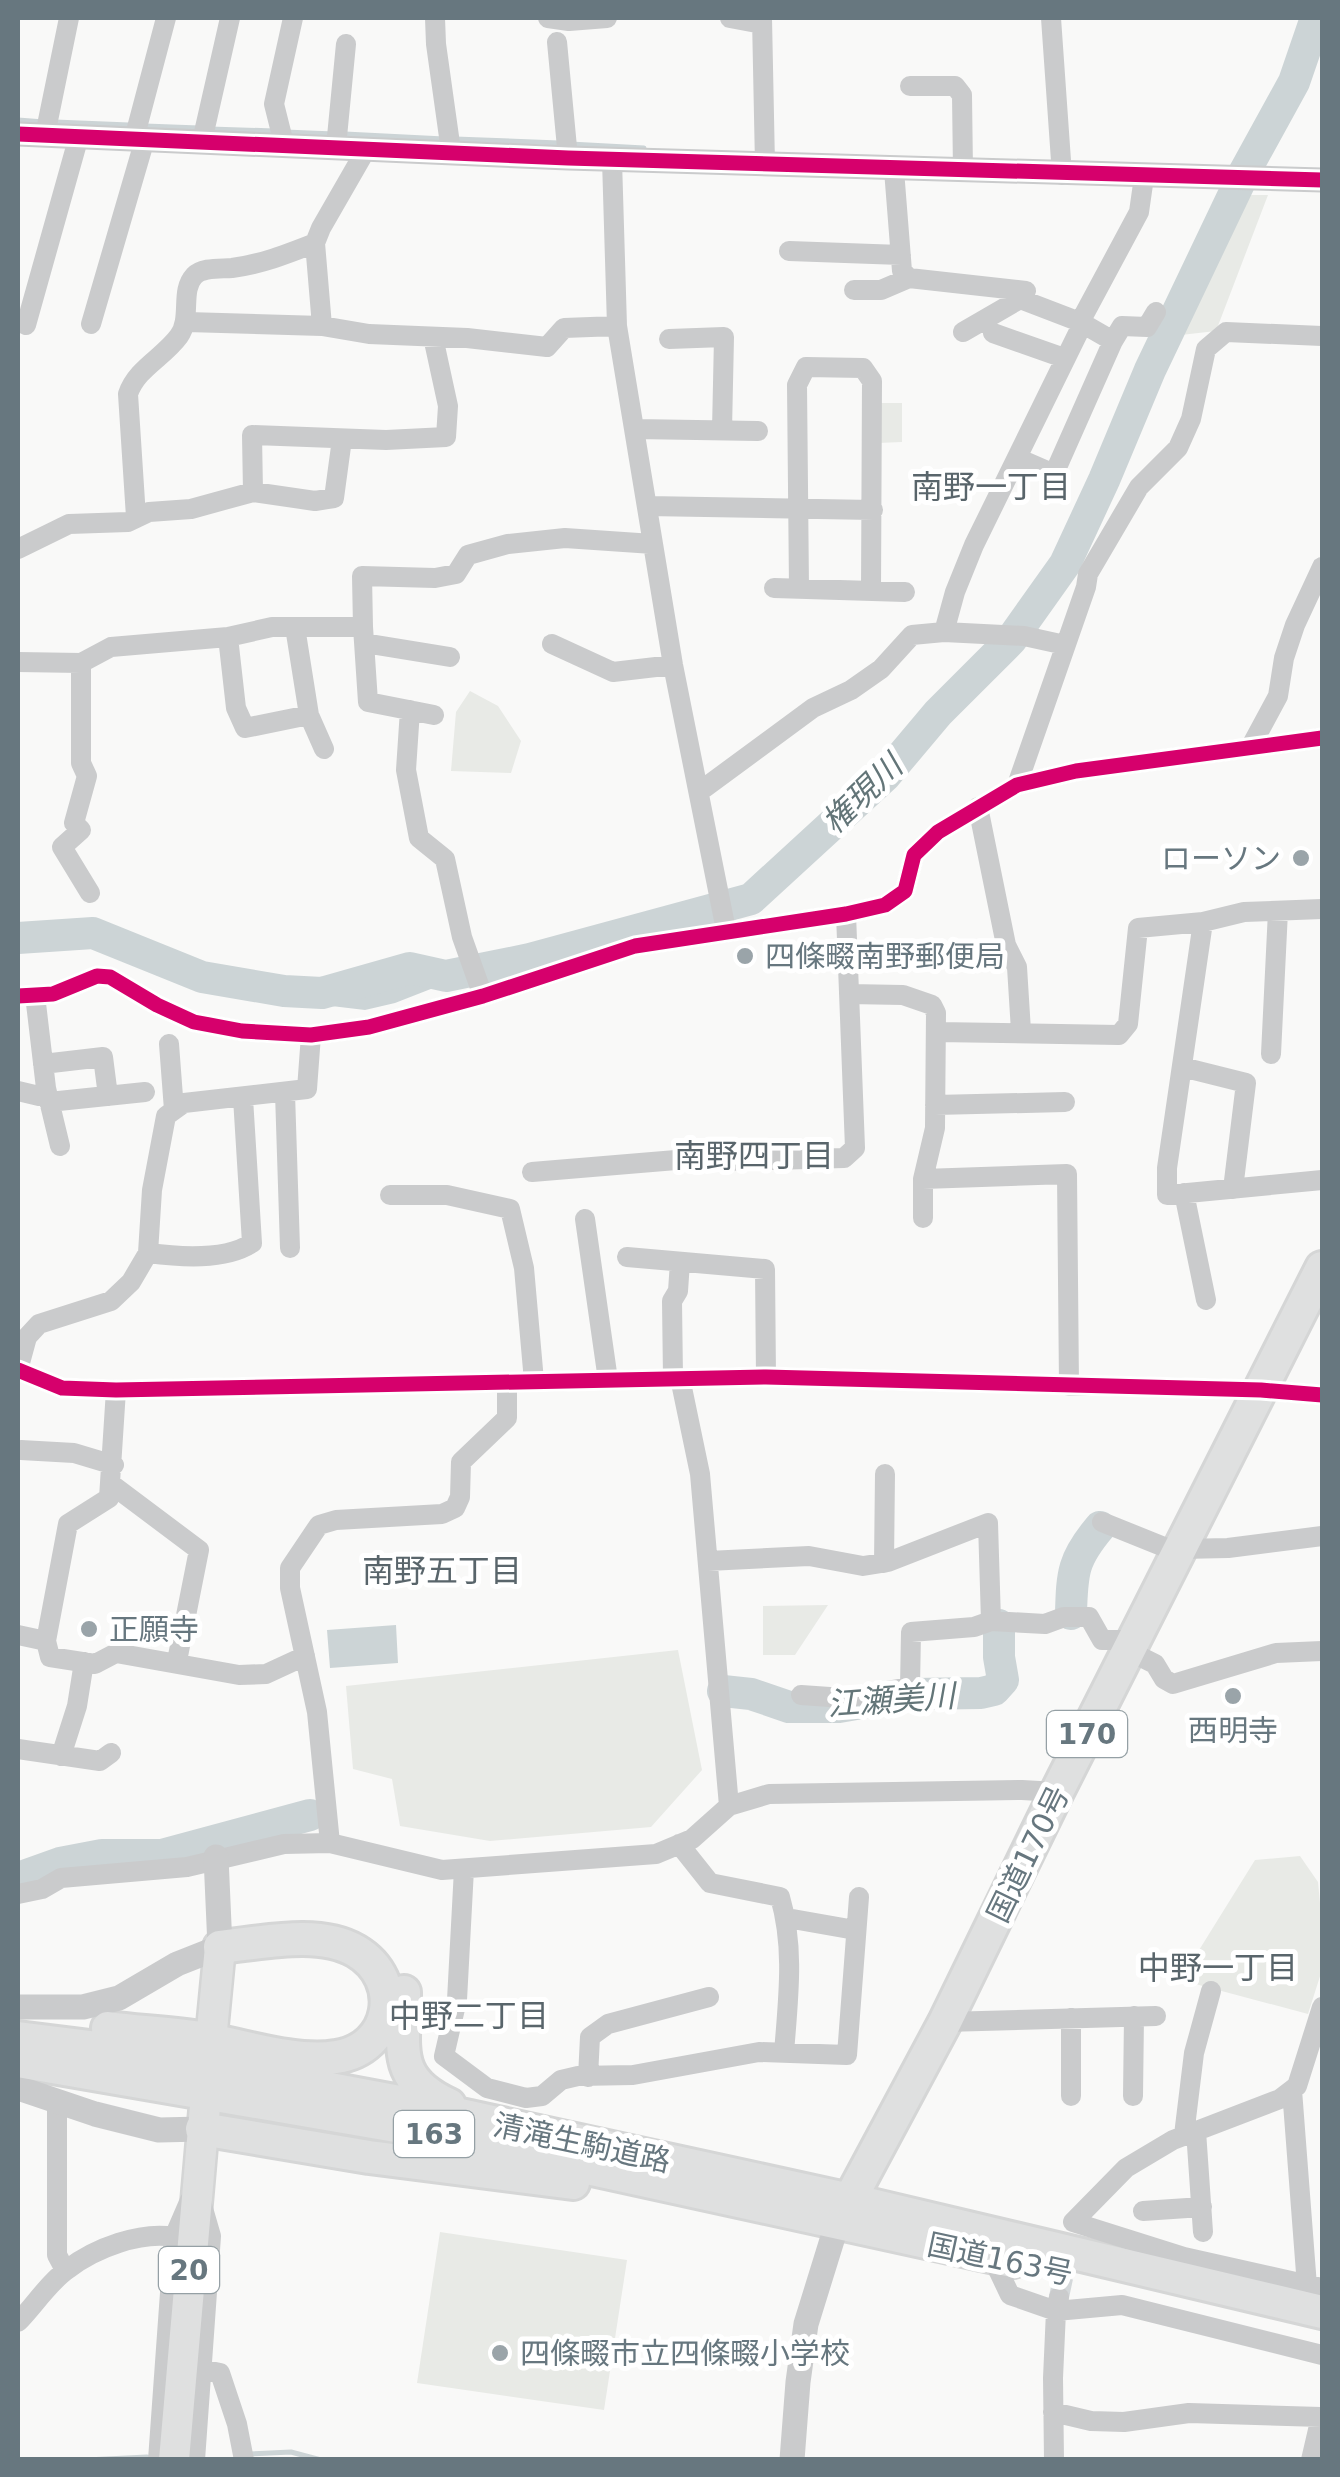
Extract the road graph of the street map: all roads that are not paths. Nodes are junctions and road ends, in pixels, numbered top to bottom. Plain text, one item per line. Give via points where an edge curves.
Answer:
1 (70, 18) edge
2 (166, 18) edge
3 (230, 18) edge
4 (293, 18) edge
5 (435, 18) edge
6 (548, 18) edge
7 (608, 18) edge
8 (730, 18) edge
9 (1050, 18) edge
10 (578, 19) edge
11 (762, 21) edge
12 (557, 42) dead end
13 (346, 44) dead end
14 (910, 86) dead end
15 (18, 134) edge
16 (45, 135) junction
17 (79, 136) junction
18 (139, 139) junction
19 (202, 141) junction
20 (284, 144) junction
21 (336, 146) junction
22 (367, 148) junction
23 (451, 151) junction
24 (568, 158) junction
25 (612, 160) junction
26 (766, 164) junction
27 (1062, 169) junction
28 (894, 170) junction
29 (964, 171) junction
30 (1144, 177) junction
31 (1322, 180) edge
32 (315, 243) junction
33 (789, 251) dead end
34 (901, 255) junction
35 (909, 278) junction
36 (854, 290) dead end
37 (1026, 290) dead end
38 (1156, 312) dead end
39 (186, 322) junction
40 (92, 324) dead end
41 (1081, 324) junction
42 (26, 325) dead end
43 (322, 326) junction
44 (617, 326) junction
45 (963, 332) dead end
46 (994, 333) dead end
47 (1322, 336) edge
48 (433, 337) junction
49 (668, 339) dead end
50 (1113, 340) junction
51 (1064, 358) junction
52 (635, 429) junction
53 (722, 430) junction
54 (758, 431) dead end
55 (342, 439) junction
56 (1017, 458) junction
57 (253, 492) junction
58 (647, 506) junction
59 (798, 509) junction
60 (873, 510) junction
61 (136, 517) junction
62 (654, 544) junction
63 (18, 549) edge
64 (1322, 567) edge
65 (774, 588) dead end
66 (799, 588) junction
67 (871, 591) junction
68 (905, 592) dead end
69 (295, 627) junction
70 (944, 632) junction
71 (363, 635) junction
72 (228, 636) junction
73 (552, 644) dead end
74 (1065, 645) junction
75 (450, 657) dead end
76 (18, 662) edge
77 (81, 663) junction
78 (673, 666) junction
79 (410, 710) junction
80 (308, 715) junction
81 (434, 715) dead end
82 (1322, 738) edge
83 (1250, 748) junction
84 (324, 749) dead end
85 (1016, 785) junction
86 (700, 792) junction
87 (978, 807) junction
88 (90, 893) dead end
89 (1322, 909) edge
90 (1278, 911) junction
91 (846, 914) junction
92 (723, 915) junction
93 (1204, 922) junction
94 (477, 980) junction
95 (849, 994) junction
96 (26, 996) edge
97 (936, 1032) junction
98 (1021, 1032) junction
99 (311, 1034) junction
100 (169, 1044) dead end
101 (1271, 1054) dead end
102 (43, 1064) junction
103 (1182, 1067) junction
104 (18, 1091) edge
105 (145, 1092) dead end
106 (285, 1092) junction
107 (108, 1096) junction
108 (242, 1098) junction
109 (44, 1099) junction
110 (1065, 1102) dead end
111 (935, 1104) junction
112 (174, 1110) junction
113 (60, 1146) dead end
114 (532, 1172) dead end
115 (923, 1178) junction
116 (1322, 1180) edge
117 (1232, 1189) junction
118 (1184, 1194) junction
119 (390, 1195) dead end
120 (923, 1218) dead end
121 (584, 1219) dead end
122 (290, 1248) dead end
123 (148, 1253) junction
124 (628, 1257) dead end
125 (680, 1262) junction
126 (1322, 1268) edge
127 (1206, 1300) dead end
128 (18, 1370) edge
129 (766, 1377) junction
130 (676, 1378) junction
131 (608, 1380) junction
132 (534, 1381) junction
133 (507, 1383) junction
134 (1068, 1386) junction
135 (116, 1390) junction
136 (1262, 1390) junction
137 (1322, 1394) edge
138 (21, 1450) dead end
139 (885, 1474) dead end
140 (112, 1475) junction
141 (1102, 1522) dead end
142 (1322, 1536) edge
143 (1180, 1551) junction
144 (708, 1561) junction
145 (884, 1563) junction
146 (990, 1621) junction
147 (18, 1635) edge
148 (46, 1641) junction
149 (1132, 1646) junction
150 (1322, 1650) edge
151 (306, 1656) junction
152 (84, 1662) junction
153 (177, 1662) junction
154 (800, 1695) dead end
155 (18, 1750) edge
156 (111, 1754) dead end
157 (61, 1756) junction
158 (1057, 1792) junction
159 (730, 1806) junction
160 (330, 1843) junction
161 (680, 1844) junction
162 (216, 1857) junction
163 (464, 1869) junction
164 (18, 1894) edge
165 (859, 1897) dead end
166 (786, 1918) junction
167 (855, 1930) junction
168 (220, 1948) junction
169 (1211, 1991) dead end
170 (709, 1997) dead end
171 (18, 2007) edge
172 (1322, 2007) edge
173 (1134, 2016) junction
174 (1156, 2016) dead end
175 (1070, 2018) junction
176 (944, 2022) junction
177 (18, 2024) edge
178 (18, 2038) edge
179 (784, 2052) junction
180 (18, 2061) edge
181 (200, 2076) junction
182 (588, 2077) junction
183 (18, 2088) edge
184 (1292, 2090) junction
185 (1071, 2096) dead end
186 (1133, 2096) dead end
187 (58, 2103) junction
188 (486, 2122) junction
189 (1190, 2133) junction
190 (396, 2176) dead end
191 (542, 2180) junction
192 (196, 2184) junction
193 (678, 2188) junction
194 (1202, 2207) junction
195 (1143, 2211) dead end
196 (844, 2212) junction
197 (1204, 2232) dead end
198 (174, 2238) junction
199 (992, 2256) junction
200 (1181, 2268) junction
201 (65, 2270) junction
202 (1317, 2296) edge
203 (1058, 2304) junction
204 (18, 2322) edge
205 (1322, 2328) edge
206 (1322, 2355) edge
207 (202, 2368) junction
208 (1052, 2412) junction
209 (175, 2446) edge
210 (158, 2460) edge
211 (195, 2460) edge
212 (244, 2460) edge
213 (792, 2460) edge
214 (1054, 2460) edge
215 (1311, 2460) edge

1 - 16 street
2 - 18 street
3 - 19 street
4 - 20 street via 274,104
5 - 23 street
6 - 10 street
7 - 10 street
8 - 11 street
9 - 27 street
11 - 26 street
12 - 24 street
13 - 21 street
14 - 29 street via 955,86 962,95
15 - 16 street
16 - 17 street
17 - 18 street
17 - 42 street
18 - 19 street
18 - 40 street
19 - 20 street
20 - 21 street
21 - 22 street
22 - 23 street
22 - 32 street
23 - 24 street
24 - 25 street
25 - 26 street
25 - 44 street
26 - 28 street
27 - 29 street
27 - 30 street
28 - 29 street
28 - 34 street
30 - 31 street
30 - 41 street via 1139,212
32 - 39 street via 259,265 193,276
32 - 43 street
33 - 34 street
34 - 35 street
35 - 36 street via 881,290
35 - 37 street
38 - 50 street via 1146,328 1122,326
39 - 43 street
39 - 61 street via 180,336 133,379 128,394
41 - 45 street via 1020,298
41 - 50 street
41 - 51 street
43 - 48 street
44 - 48 street via 564,328 547,347
44 - 52 street
46 - 51 street
47 - 74 street via 1226,332 1206,349 1178,448 1140,487 1088,574
48 - 55 street via 448,406 446,438
49 - 53 street via 724,338
50 - 56 street via 1054,474
51 - 56 street
52 - 53 street
52 - 58 street
53 - 54 street
55 - 57 street via 334,498
55 - 57 street via 252,435
56 - 70 street via 954,592
57 - 61 street
58 - 59 street
58 - 62 street
59 - 60 street
59 - 60 street via 797,385 806,367 863,368 872,380
59 - 66 street
60 - 67 street
61 - 63 street via 69,524
62 - 71 street via 566,538 508,544 468,555 456,574 362,576
62 - 78 street
64 - 83 street via 1295,625 1278,696
65 - 66 street
66 - 67 street
67 - 68 street
69 - 71 street
69 - 72 street
69 - 80 street
70 - 74 street
70 - 86 street via 912,634 881,669 813,708
71 - 75 street
71 - 79 street via 368,702
72 - 77 street via 111,648
72 - 80 street via 236,708 245,728
73 - 78 street via 613,672
74 - 85 street
76 - 77 street
77 - 88 street via 81,763 87,776 74,822 80,830 62,847
78 - 86 street
79 - 81 street
79 - 94 street via 406,770 419,838 445,859
80 - 84 street
82 - 83 street
83 - 85 street
85 - 87 street
86 - 92 street
87 - 91 street via 914,855 897,898
87 - 98 street via 1006,944 1018,967
89 - 90 street
90 - 93 street
90 - 101 street
91 - 92 street
91 - 95 street
92 - 94 street via 635,946
93 - 98 street via 1138,928 1128,1024 1120,1035
93 - 103 street
94 - 99 street via 369,1027
95 - 97 street via 903,995 932,1006
95 - 114 street via 854,1148 844,1158 712,1158
96 - 99 street via 110,977 194,1022
96 - 102 street
97 - 98 street
97 - 111 street
99 - 106 street via 307,1089
100 - 112 street
102 - 107 street via 103,1057
102 - 109 street
103 - 117 street via 1246,1083
103 - 118 street via 1167,1195
104 - 109 street
105 - 107 street
106 - 108 street
106 - 122 street
107 - 109 street
108 - 112 street via 184,1103
108 - 123 street via 252,1243 241,1251 179,1257
109 - 113 street
110 - 111 street
111 - 115 street
112 - 123 street via 166,1116 152,1190
115 - 120 street
115 - 134 street via 1067,1174
116 - 117 street
117 - 118 street
118 - 127 street
119 - 132 street via 447,1195 510,1209 524,1268
121 - 131 street
123 - 128 street via 112,1301 40,1324 27,1338
124 - 125 street
125 - 129 street via 766,1269
125 - 130 street via 672,1301
126 - 136 highway, 国道170号 / 170
128 - 135 street via 62,1388
129 - 130 street
129 - 134 street
130 - 131 street
130 - 144 street via 700,1474
131 - 132 street
132 - 133 street
133 - 135 street
133 - 151 street via 507,1418 461,1462 455,1508 320,1525 290,1568
134 - 136 street
135 - 140 street
136 - 137 street
136 - 143 highway, 国道170号 / 170
138 - 140 street via 74,1453
139 - 145 street
140 - 148 street via 110,1498 68,1524
140 - 153 street via 199,1550
141 - 143 street
142 - 143 street
143 - 149 highway, 国道170号 / 170
144 - 145 street via 809,1556 862,1566
144 - 159 street
145 - 146 street via 988,1523
146 - 149 street via 1045,1624 1089,1617 1102,1640
146 - 154 street via 911,1632 910,1687 844,1698
147 - 148 street
148 - 152 street via 50,1657
149 - 150 street via 1173,1684 1276,1653
149 - 158 highway, 国道170号 / 170
151 - 153 street via 266,1674
151 - 160 street
152 - 153 street via 116,1653
152 - 157 street
155 - 157 street
156 - 157 street via 100,1761
158 - 159 street via 769,1794
158 - 176 highway, 国道170号 / 170
159 - 161 street
160 - 162 street
160 - 163 street via 442,1870
161 - 163 street via 656,1854
161 - 166 street via 710,1883 780,1897
162 - 164 street via 187,1867 61,1878
162 - 168 street
163 - 182 street via 457,2000 444,2056 487,2088 526,2098 542,2096 561,2080
165 - 167 street
166 - 167 street
166 - 179 street
167 - 179 street via 847,2055
168 - 171 street via 120,1998 83,2008
168 - 181 main road, 20
168 - 181 highway, 163 via 321,1940 355,1950 385,1981 389,2001 372,2040 338,2057
168 - 188 highway via 274,1928 316,1924 370,1934 398,1964 404,1984 402,2060 414,2081 430,2097
169 - 189 street via 1194,2053
170 - 182 street via 608,2024 590,2036
172 - 184 street
173 - 174 street
173 - 175 street
173 - 186 street
175 - 176 street
175 - 185 street
176 - 196 highway, 国道170号 / 170
177 - 181 highway, 163 via 59,2024
178 - 181 highway, 清滝生駒道路 / 163 via 137,2053
179 - 182 street
180 - 181 highway, 清滝生駒道路 / 163
181 - 187 street via 159,2130
181 - 188 highway, 清滝生駒道路 / 163 via 410,2104
181 - 191 highway via 368,2157
181 - 192 main road, 20
181 - 193 highway, 清滝生駒道路 / 163
183 - 187 street
184 - 189 street
184 - 202 street
187 - 201 street via 57,2255
188 - 196 highway, 清滝生駒道路 / 163
189 - 194 street
189 - 200 street via 1126,2168 1072,2229
190 - 191 street via 519,2192
191 - 193 highway
192 - 198 street
192 - 207 street via 211,2236
192 - 209 main road, 20
193 - 196 highway, 国道163号 / 163
194 - 195 street
194 - 197 street
196 - 199 highway, 国道163号 / 163
196 - 200 highway, 国道163号 / 163
196 - 213 street via 806,2324
198 - 201 street via 156,2234 94,2252
198 - 210 street
199 - 203 street via 1010,2295
199 - 205 highway, 国道163号 / 163
200 - 202 highway, 国道163号 / 163
201 - 204 street
203 - 206 street via 1122,2305
203 - 208 street
207 - 211 street
207 - 212 street via 220,2373
208 - 214 street
208 - 215 street via 1124,2422 1189,2413 1321,2418

